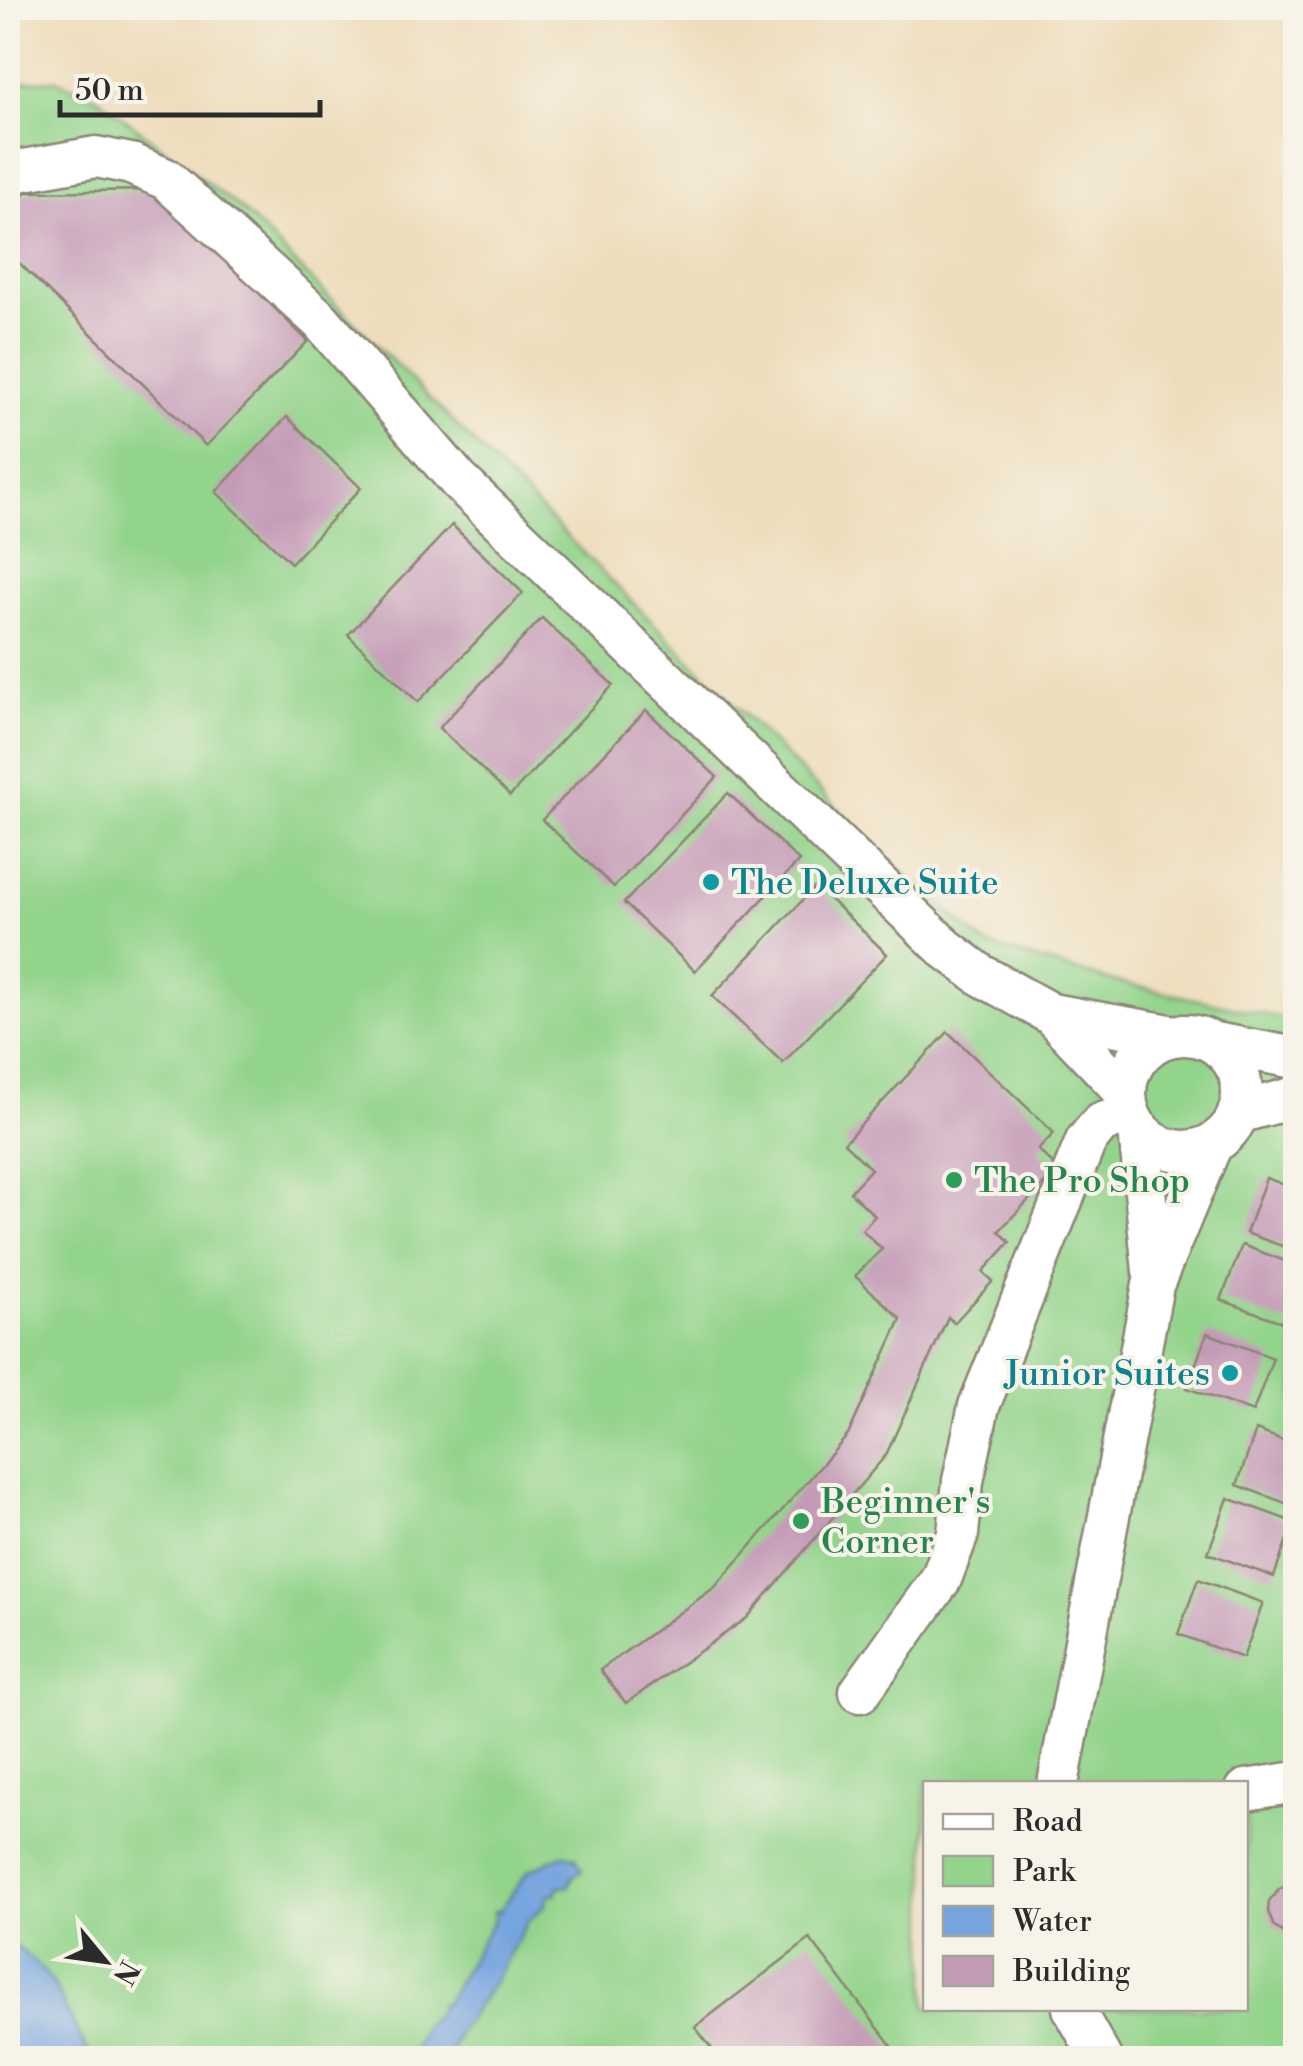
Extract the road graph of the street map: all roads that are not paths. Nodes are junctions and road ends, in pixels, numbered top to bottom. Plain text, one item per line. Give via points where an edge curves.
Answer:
1 (8, 173) edge
2 (1051, 1014) junction
3 (1194, 1039) junction
4 (1296, 1058) edge
5 (1296, 1097) edge
6 (1131, 1112) junction
7 (1238, 1113) junction
8 (1212, 1144) junction
9 (1153, 1285) junction
10 (860, 1692) dead end
11 (1059, 1781) edge
12 (1296, 1782) edge
13 (1248, 1790) edge
14 (1075, 2011) edge
15 (1101, 2058) edge

1 - 2 lane via 96,157 166,179 321,321 458,480 944,948
2 - 3 lane
2 - 6 lane
3 - 4 lane
3 - 6 lane via 1156,1042 1140,1056 1130,1072
3 - 7 lane via 1229,1056 1239,1073
5 - 7 lane
6 - 8 lane via 1155,1144 1194,1150
6 - 9 lane via 1149,1210
6 - 10 lane via 1100,1123 1086,1140 979,1406 958,1534 941,1578
7 - 8 lane
8 - 9 lane
9 - 11 lane
12 - 13 lane
14 - 15 lane

